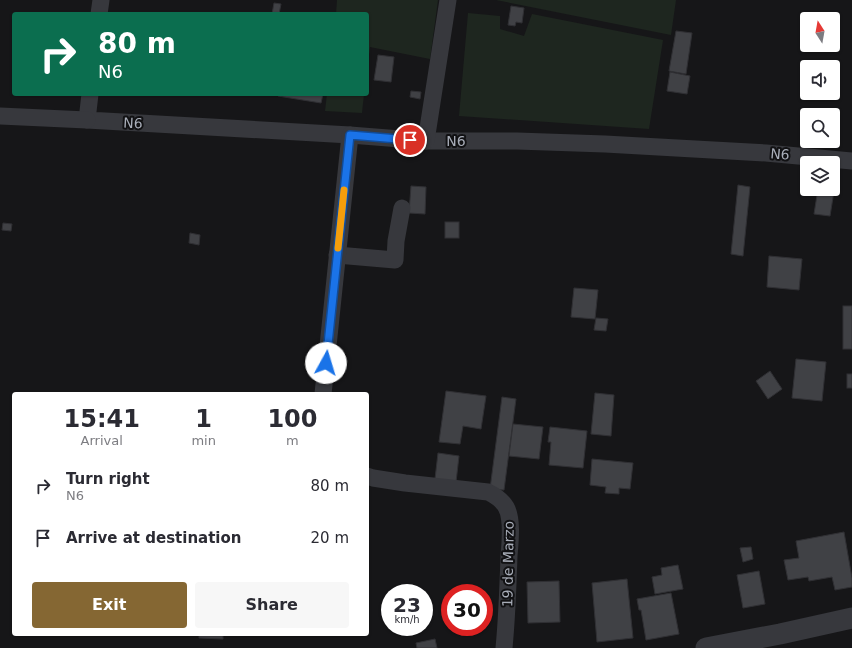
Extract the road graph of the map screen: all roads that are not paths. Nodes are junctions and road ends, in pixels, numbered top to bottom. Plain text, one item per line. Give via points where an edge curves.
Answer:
1 (101, 0) edge
2 (448, 0) edge
3 (99, 12) edge
4 (90, 96) edge
5 (0, 116) edge
6 (87, 120) junction
7 (350, 135) junction
8 (426, 141) junction
9 (852, 161) edge
10 (402, 208) dead end
11 (337, 255) junction
12 (323, 392) edge
13 (369, 477) edge
14 (852, 618) edge
15 (504, 648) edge
16 (706, 648) edge

1 - 3 street
2 - 8 street
4 - 6 street
5 - 6 street, N6
6 - 7 street, N6
7 - 8 street, N6
7 - 11 street
8 - 9 street, N6 via 605,144 766,153
10 - 11 street via 395,260
11 - 12 street
13 - 15 street, 19 de Marzo via 488,492 496,496 506,507 510,518 510,532
14 - 16 street

